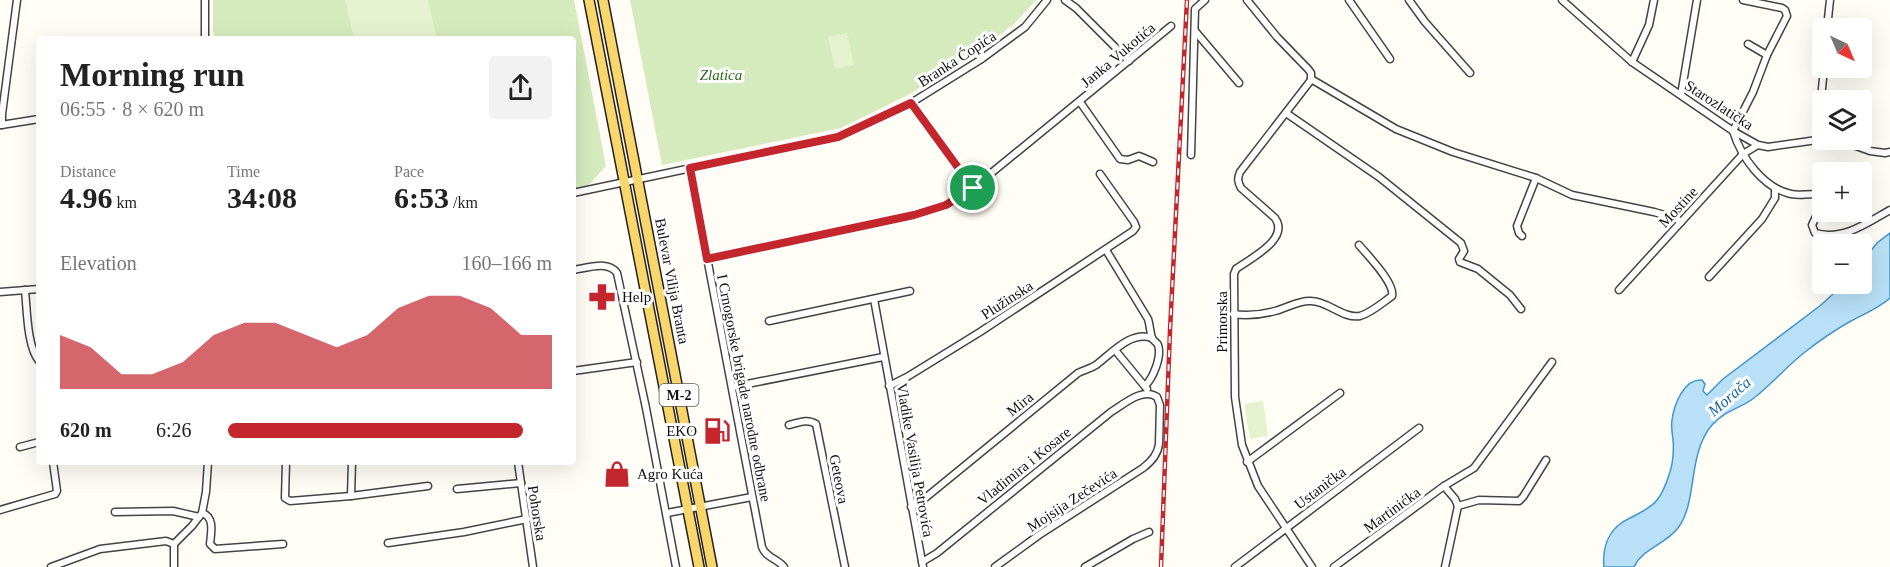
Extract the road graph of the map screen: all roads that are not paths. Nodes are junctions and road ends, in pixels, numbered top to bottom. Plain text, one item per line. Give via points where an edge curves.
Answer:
1 (17, 0) edge
2 (205, 0) edge
3 (589, 0) edge
4 (603, 0) edge
5 (1047, 0) edge
6 (1065, 0) edge
7 (1205, 0) edge
8 (1247, 0) edge
9 (1349, 0) edge
10 (1409, 0) edge
11 (1562, 0) edge
12 (1654, 0) edge
13 (1697, 0) edge
14 (1743, 0) edge
15 (1830, 0) edge
16 (1828, 18) edge
17 (1171, 26) dead end
18 (1195, 31) junction
19 (205, 36) edge
20 (1748, 45) dead end
21 (1767, 55) junction
22 (1390, 59) dead end
23 (1130, 61) junction
24 (1632, 62) junction
25 (1470, 73) dead end
26 (1311, 79) junction
27 (1239, 83) dead end
28 (1681, 95) junction
29 (1080, 102) junction
30 (911, 103) junction
31 (1286, 113) junction
32 (36, 119) edge
33 (1, 125) edge
34 (1734, 131) junction
35 (1812, 141) edge
36 (1758, 145) junction
37 (1865, 150) edge
38 (1890, 152) edge
39 (1743, 154) junction
40 (1191, 155) dead end
41 (1153, 162) dead end
42 (690, 168) junction
43 (1100, 174) dead end
44 (1536, 178) junction
45 (638, 180) junction
46 (625, 183) junction
47 (973, 188) junction
48 (1775, 189) junction
49 (576, 192) edge
50 (1812, 195) edge
51 (1890, 210) edge
52 (1872, 220) edge
53 (1681, 222) junction
54 (1814, 222) edge
55 (1868, 222) edge
56 (1522, 236) dead end
57 (1359, 245) dead end
58 (1106, 250) junction
59 (707, 259) junction
60 (576, 270) edge
61 (1709, 277) dead end
62 (36, 289) edge
63 (25, 290) junction
64 (1619, 290) dead end
65 (910, 291) dead end
66 (0, 292) edge
67 (874, 299) junction
68 (1521, 309) dead end
69 (1233, 314) junction
70 (769, 321) dead end
71 (36, 335) edge
72 (30, 336) junction
73 (1152, 338) junction
74 (1115, 350) junction
75 (36, 357) edge
76 (883, 357) junction
77 (637, 362) junction
78 (1552, 362) dead end
79 (576, 371) edge
80 (889, 386) junction
81 (732, 387) junction
82 (1146, 391) junction
83 (1340, 393) dead end
84 (789, 425) dead end
85 (1419, 428) dead end
86 (36, 443) edge
87 (20, 447) dead end
88 (1546, 460) dead end
89 (1248, 462) junction
90 (53, 465) edge
91 (208, 465) edge
92 (285, 465) edge
93 (352, 465) edge
94 (518, 465) edge
95 (520, 483) junction
96 (428, 486) dead end
97 (1444, 486) junction
98 (457, 489) dead end
99 (351, 496) junction
100 (752, 497) junction
101 (1458, 506) junction
102 (701, 507) junction
103 (911, 507) junction
104 (688, 509) junction
105 (0, 510) edge
106 (115, 512) dead end
107 (667, 513) junction
108 (201, 515) junction
109 (527, 519) junction
110 (1286, 529) junction
111 (1149, 532) dead end
112 (388, 543) dead end
113 (174, 544) junction
114 (283, 544) dead end
115 (922, 565) edge
116 (51, 567) edge
117 (174, 567) edge
118 (533, 567) edge
119 (676, 567) edge
120 (699, 567) edge
121 (712, 567) edge
122 (784, 567) edge
123 (845, 567) edge
124 (995, 567) edge
125 (1085, 567) edge
126 (1235, 567) edge
127 (1312, 567) edge
128 (1334, 567) edge
129 (1445, 567) edge

1 - 33 street
2 - 19 street
3 - 46 main road, Bulevar Vilija Branta / M-2
4 - 45 main road, Bulevar Vilija Branta / M-2
5 - 30 street, Branka Ćopića via 1017,34
6 - 23 street
7 - 18 street via 1195,9
8 - 26 street via 1308,69
9 - 22 street
10 - 25 street
11 - 24 street, Starozlatička
12 - 24 street via 1649,26
13 - 28 street
14 - 21 street via 1785,10 1786,20
15 - 16 street
17 - 23 street, Janka Vukotića
18 - 27 street
18 - 40 street
20 - 21 street
21 - 34 street
23 - 29 street, Janka Vukotića
24 - 28 street, Starozlatička
26 - 31 street, Primorska
26 - 44 street via 1396,129
28 - 34 street, Starozlatička
29 - 41 street, Janka Vukotića via 1120,159 1139,156
29 - 47 street, Janka Vukotića
30 - 42 street, Branka Ćopića via 838,137
30 - 47 street
31 - 68 street via 1379,177 1461,243 1464,251 1460,262 1478,269
31 - 69 street, Primorska via 1238,177 1241,188 1275,218 1279,229 1276,240 1235,272
32 - 33 street
34 - 36 street, Starozlatička
34 - 39 street
35 - 36 street, Starozlatička
36 - 39 street, Mostine
37 - 38 street, Starozlatička
39 - 48 street
39 - 53 street, Mostine
42 - 45 street, Branka Ćopića
42 - 59 street, I Crnogorske brigade narodne odbrane
43 - 58 street, Plužinska via 1136,228
44 - 53 street via 1572,195 1654,212
44 - 56 street via 1517,226
45 - 46 street, Branka Ćopića
45 - 102 main road, Bulevar Vilija Branta / M-2
46 - 49 street, Branka Ćopića
46 - 104 main road, Bulevar Vilija Branta / M-2
47 - 59 street, Janka Vukotića via 946,205 914,215
48 - 50 street via 1793,195
48 - 61 street via 1775,198 1762,219
51 - 52 street
53 - 64 street, Mostine
54 - 55 street via 1815,233 1825,236 1850,232
57 - 69 street via 1392,289 1392,296 1367,313 1351,316 1309,300 1250,316
58 - 73 street via 1148,319
58 - 80 street, Plužinska
59 - 81 street, I Crnogorske brigade narodne odbrane
60 - 77 street via 605,265 615,269
62 - 63 street
63 - 66 street
63 - 72 street
65 - 67 street
67 - 70 street
67 - 76 street, Vladike Vasilija Petrovića
69 - 89 street, Primorska via 1236,412
71 - 72 street
72 - 75 street
73 - 74 street, Mira via 1133,338
73 - 82 street via 1159,353
74 - 82 street
74 - 103 street, Mira via 1078,373
76 - 80 street, Vladike Vasilija Petrovića
76 - 81 street
77 - 79 street
77 - 107 street
78 - 97 street, Martinićka via 1474,468
80 - 103 street, Vladike Vasilija Petrovića
81 - 100 street, I Crnogorske brigade narodne odbrane
82 - 115 street, Vladimira i Kosare via 1099,421
82 - 124 street, Mojsija Zečevića via 1159,400 1159,450 1153,459
83 - 89 street
84 - 123 street, Geteova via 805,421 816,424
85 - 110 street, Ustanička
86 - 87 street
88 - 101 street via 1519,501 1479,500
89 - 110 street, Primorska via 1258,486
90 - 105 street via 55,494
91 - 108 street
92 - 99 street via 287,500
93 - 99 street
94 - 95 street, Pohorska
95 - 98 street
95 - 109 street, Pohorska
96 - 99 street
97 - 101 street
97 - 128 street, Martinićka
100 - 102 street
100 - 122 street, I Crnogorske brigade narodne odbrane via 763,550
101 - 129 street
102 - 104 street
102 - 121 main road, Bulevar Vilija Branta / M-2
103 - 115 street, Vladike Vasilija Petrovića
104 - 107 street
104 - 120 main road, Bulevar Vilija Branta / M-2
106 - 108 street
107 - 119 street
108 - 113 street
108 - 114 street via 210,518 210,544 215,549
109 - 112 street
109 - 118 street, Pohorska
110 - 126 street, Ustanička
110 - 127 street, Primorska
111 - 125 street
113 - 116 street via 166,541 113,546
113 - 117 street

